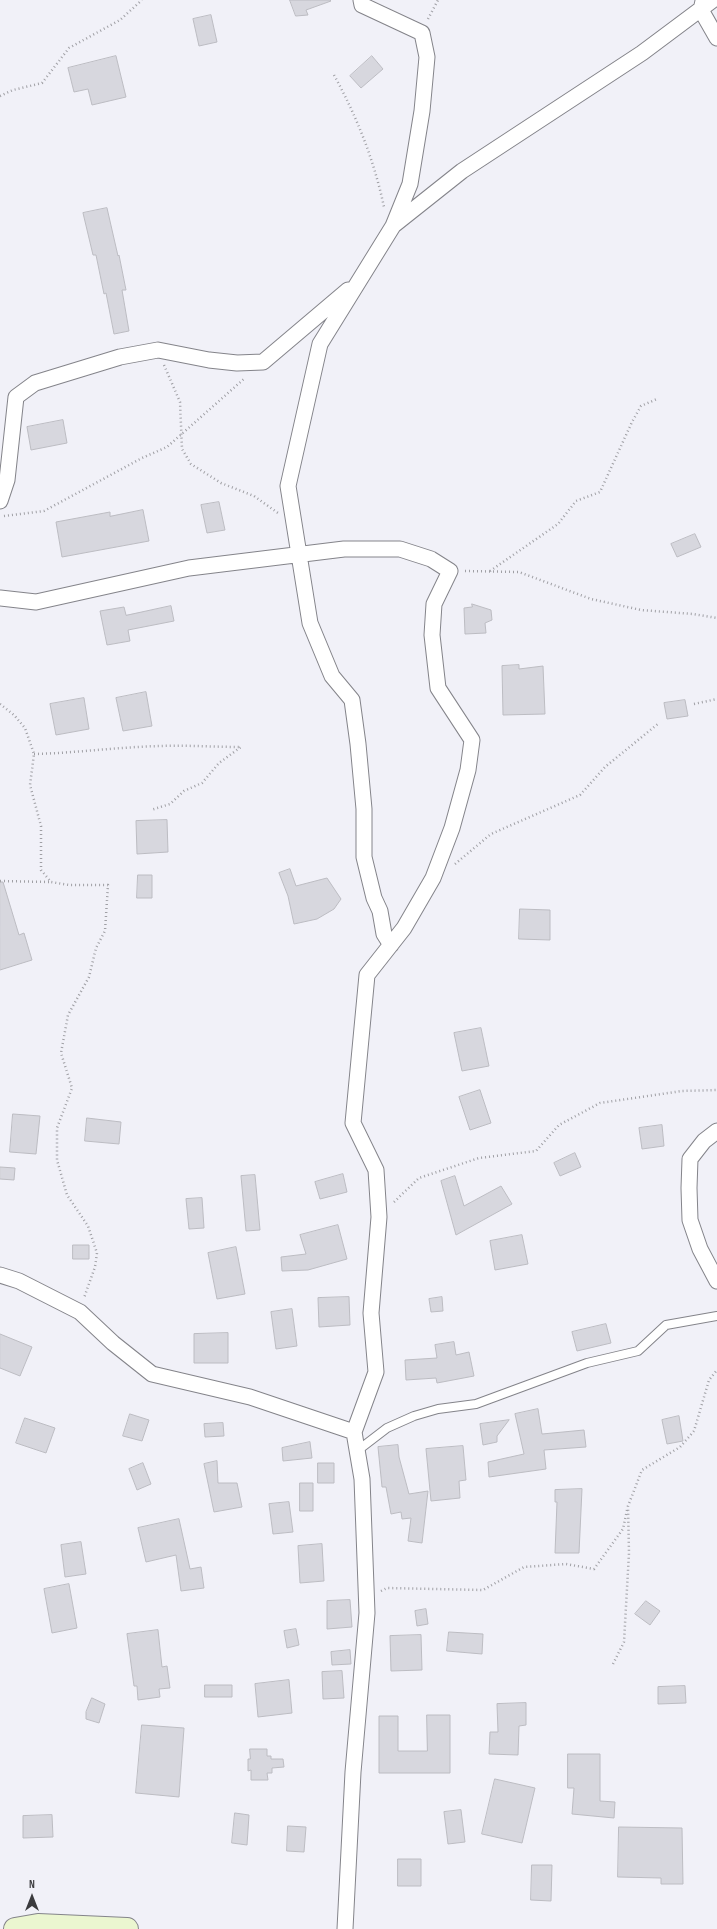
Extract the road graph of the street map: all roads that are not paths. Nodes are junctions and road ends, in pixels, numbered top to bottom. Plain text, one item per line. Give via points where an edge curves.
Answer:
1 (361, 0) edge
2 (713, 0) edge
3 (702, 5) edge
4 (717, 38) edge
5 (393, 226) junction
6 (362, 277) junction
7 (0, 501) edge
8 (298, 555) junction
9 (0, 598) edge
10 (390, 945) junction
11 (717, 1131) edge
12 (0, 1274) edge
13 (717, 1281) edge
14 (717, 1316) edge
15 (354, 1432) junction
16 (357, 1451) junction
17 (15, 1929) edge
18 (127, 1929) edge
19 (345, 1929) edge

1 - 5 street via 362,5 422,33 427,57 422,111 410,184
2 - 3 street
3 - 4 street
3 - 5 street via 642,53 462,172
5 - 6 street
6 - 7 street via 263,362 237,363 158,350 120,356 35,383 16,397 7,480
6 - 8 street via 320,344 288,486 296,526
8 - 9 street via 189,568 36,602
8 - 10 street via 310,623 332,676 352,700 364,809 364,857 384,934
8 - 10 street via 344,549 400,549 431,559 450,571 434,604 432,635 438,688 472,740 468,770 452,828 433,878 404,928
10 - 15 street via 367,975 353,1123 376,1170 379,1216 371,1313 376,1372
11 - 13 street via 704,1141 690,1159 689,1188 690,1220 700,1249
12 - 15 street via 20,1281 80,1312 112,1343 152,1374 250,1397
14 - 16 lane via 666,1325 638,1352 587,1363 476,1404 438,1409 414,1416 387,1428
15 - 16 street
16 - 19 street via 362,1479 367,1613 353,1772
17 - 18 main road via 38,1925

